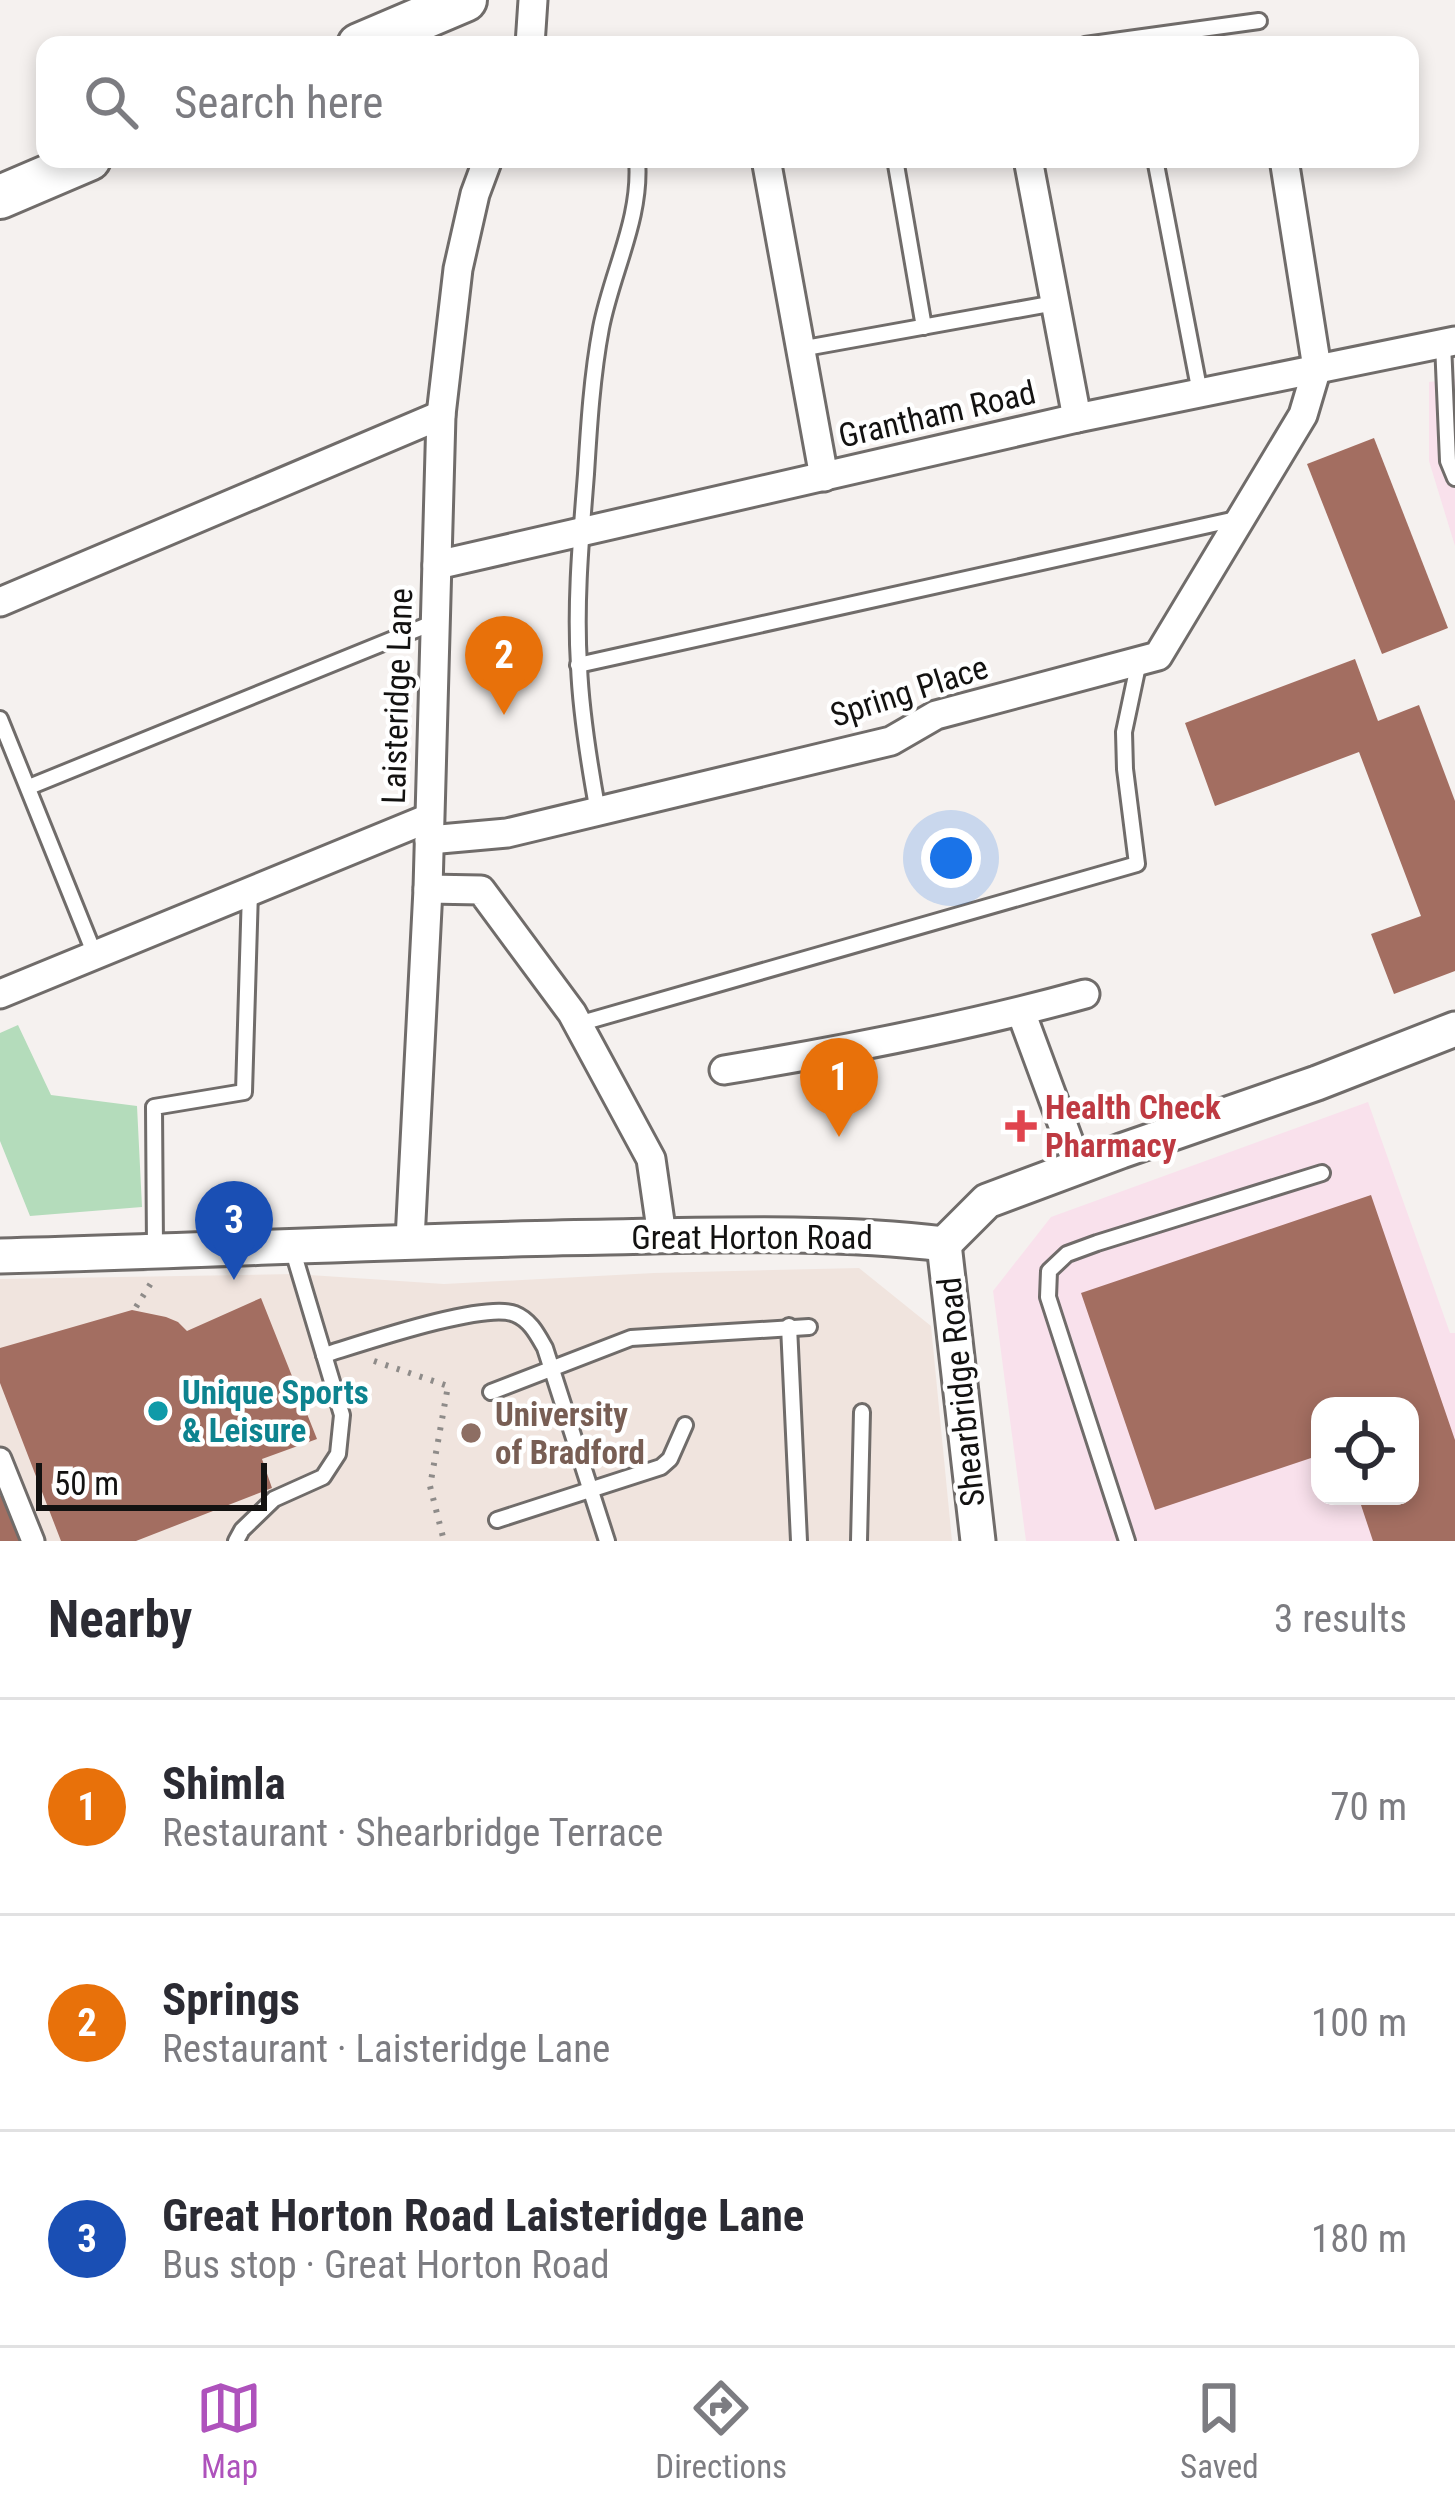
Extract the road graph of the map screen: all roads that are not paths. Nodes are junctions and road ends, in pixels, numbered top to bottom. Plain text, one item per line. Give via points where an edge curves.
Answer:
1 (465, 0) edge
2 (533, 0) edge
3 (1259, 21) dead end
4 (379, 36) edge
5 (531, 36) edge
6 (1150, 36) edge
7 (67, 168) edge
8 (485, 168) edge
9 (637, 168) edge
10 (768, 168) edge
11 (897, 168) edge
12 (1030, 168) edge
13 (1157, 168) edge
14 (1285, 168) edge
15 (0, 196) edge
16 (1055, 303) junction
17 (924, 327) junction
18 (1449, 342) edge
19 (800, 350) junction
20 (1317, 368) junction
21 (1200, 393) junction
22 (441, 416) junction
23 (1077, 418) junction
24 (824, 477) junction
25 (1455, 478) edge
26 (1241, 518) junction
27 (581, 533) junction
28 (436, 565) junction
29 (0, 602) edge
30 (435, 622) junction
31 (1139, 661) junction
32 (578, 665) junction
33 (0, 719) edge
34 (28, 787) junction
35 (598, 812) junction
36 (429, 829) junction
37 (428, 889) junction
38 (250, 891) junction
39 (95, 955) junction
40 (0, 994) edge
41 (1084, 994) dead end
42 (1022, 1012) junction
43 (578, 1024) junction
44 (1455, 1029) edge
45 (724, 1070) dead end
46 (1078, 1166) junction
47 (1322, 1173) dead end
48 (662, 1236) junction
49 (410, 1240) junction
50 (944, 1244) junction
51 (292, 1248) junction
52 (155, 1252) junction
53 (0, 1256) edge
54 (789, 1326) junction
55 (809, 1327) dead end
56 (324, 1354) junction
57 (552, 1370) junction
58 (491, 1392) dead end
59 (862, 1412) dead end
60 (685, 1425) dead end
61 (0, 1459) edge
62 (591, 1488) junction
63 (496, 1520) dead end
64 (33, 1541) edge
65 (236, 1541) edge
66 (607, 1541) edge
67 (799, 1541) edge
68 (859, 1541) edge
69 (978, 1541) edge
70 (1127, 1541) edge

1 - 4 main road
2 - 5 street
3 - 6 lane
7 - 15 main road
8 - 22 street, Laisteridge Lane via 458,269
9 - 27 lane via 635,213 601,327
10 - 19 street
11 - 17 lane
12 - 16 street
13 - 21 lane
14 - 20 street
16 - 17 lane
16 - 23 street
17 - 19 lane
18 - 20 street, Grantham Road
18 - 25 lane via 1448,461
19 - 24 street
20 - 21 street, Grantham Road
20 - 26 street, Spring Place via 1303,415
21 - 23 street, Grantham Road
22 - 28 street, Laisteridge Lane
22 - 29 street
23 - 24 street, Grantham Road
24 - 27 street, Grantham Road
26 - 31 street, Spring Place via 1158,656
26 - 32 lane
27 - 28 street, Grantham Road
27 - 32 lane
28 - 30 street, Laisteridge Lane
30 - 34 lane
30 - 36 street, Laisteridge Lane
31 - 35 street, Spring Place via 936,715 891,741
31 - 43 lane via 1124,732 1137,864
32 - 35 lane
33 - 34 lane
34 - 39 lane
35 - 36 street, Spring Place via 506,833
36 - 37 street, Laisteridge Lane
36 - 38 street, Spring Place
37 - 43 street via 481,890
37 - 49 street, Laisteridge Lane
38 - 39 street, Spring Place
38 - 52 lane via 244,1092 154,1107
39 - 40 street, Spring Place
41 - 42 street
42 - 45 street
42 - 46 street
43 - 48 street via 651,1160
44 - 46 street
46 - 50 street via 987,1201
47 - 70 lane via 1097,1243 1049,1270 1048,1297
48 - 49 street, Great Horton Road
48 - 50 street, Great Horton Road
49 - 51 street, Great Horton Road
50 - 69 street, Shearbridge Road
51 - 52 street, Great Horton Road
51 - 56 lane
52 - 53 street, Great Horton Road
54 - 55 lane
54 - 57 lane via 631,1338
54 - 67 lane
56 - 57 lane via 498,1310 530,1324
56 - 65 lane via 342,1415 338,1454 322,1477 274,1498
57 - 58 lane
57 - 62 lane
59 - 68 lane
60 - 62 lane via 661,1467
61 - 64 street
62 - 63 lane
62 - 66 lane

